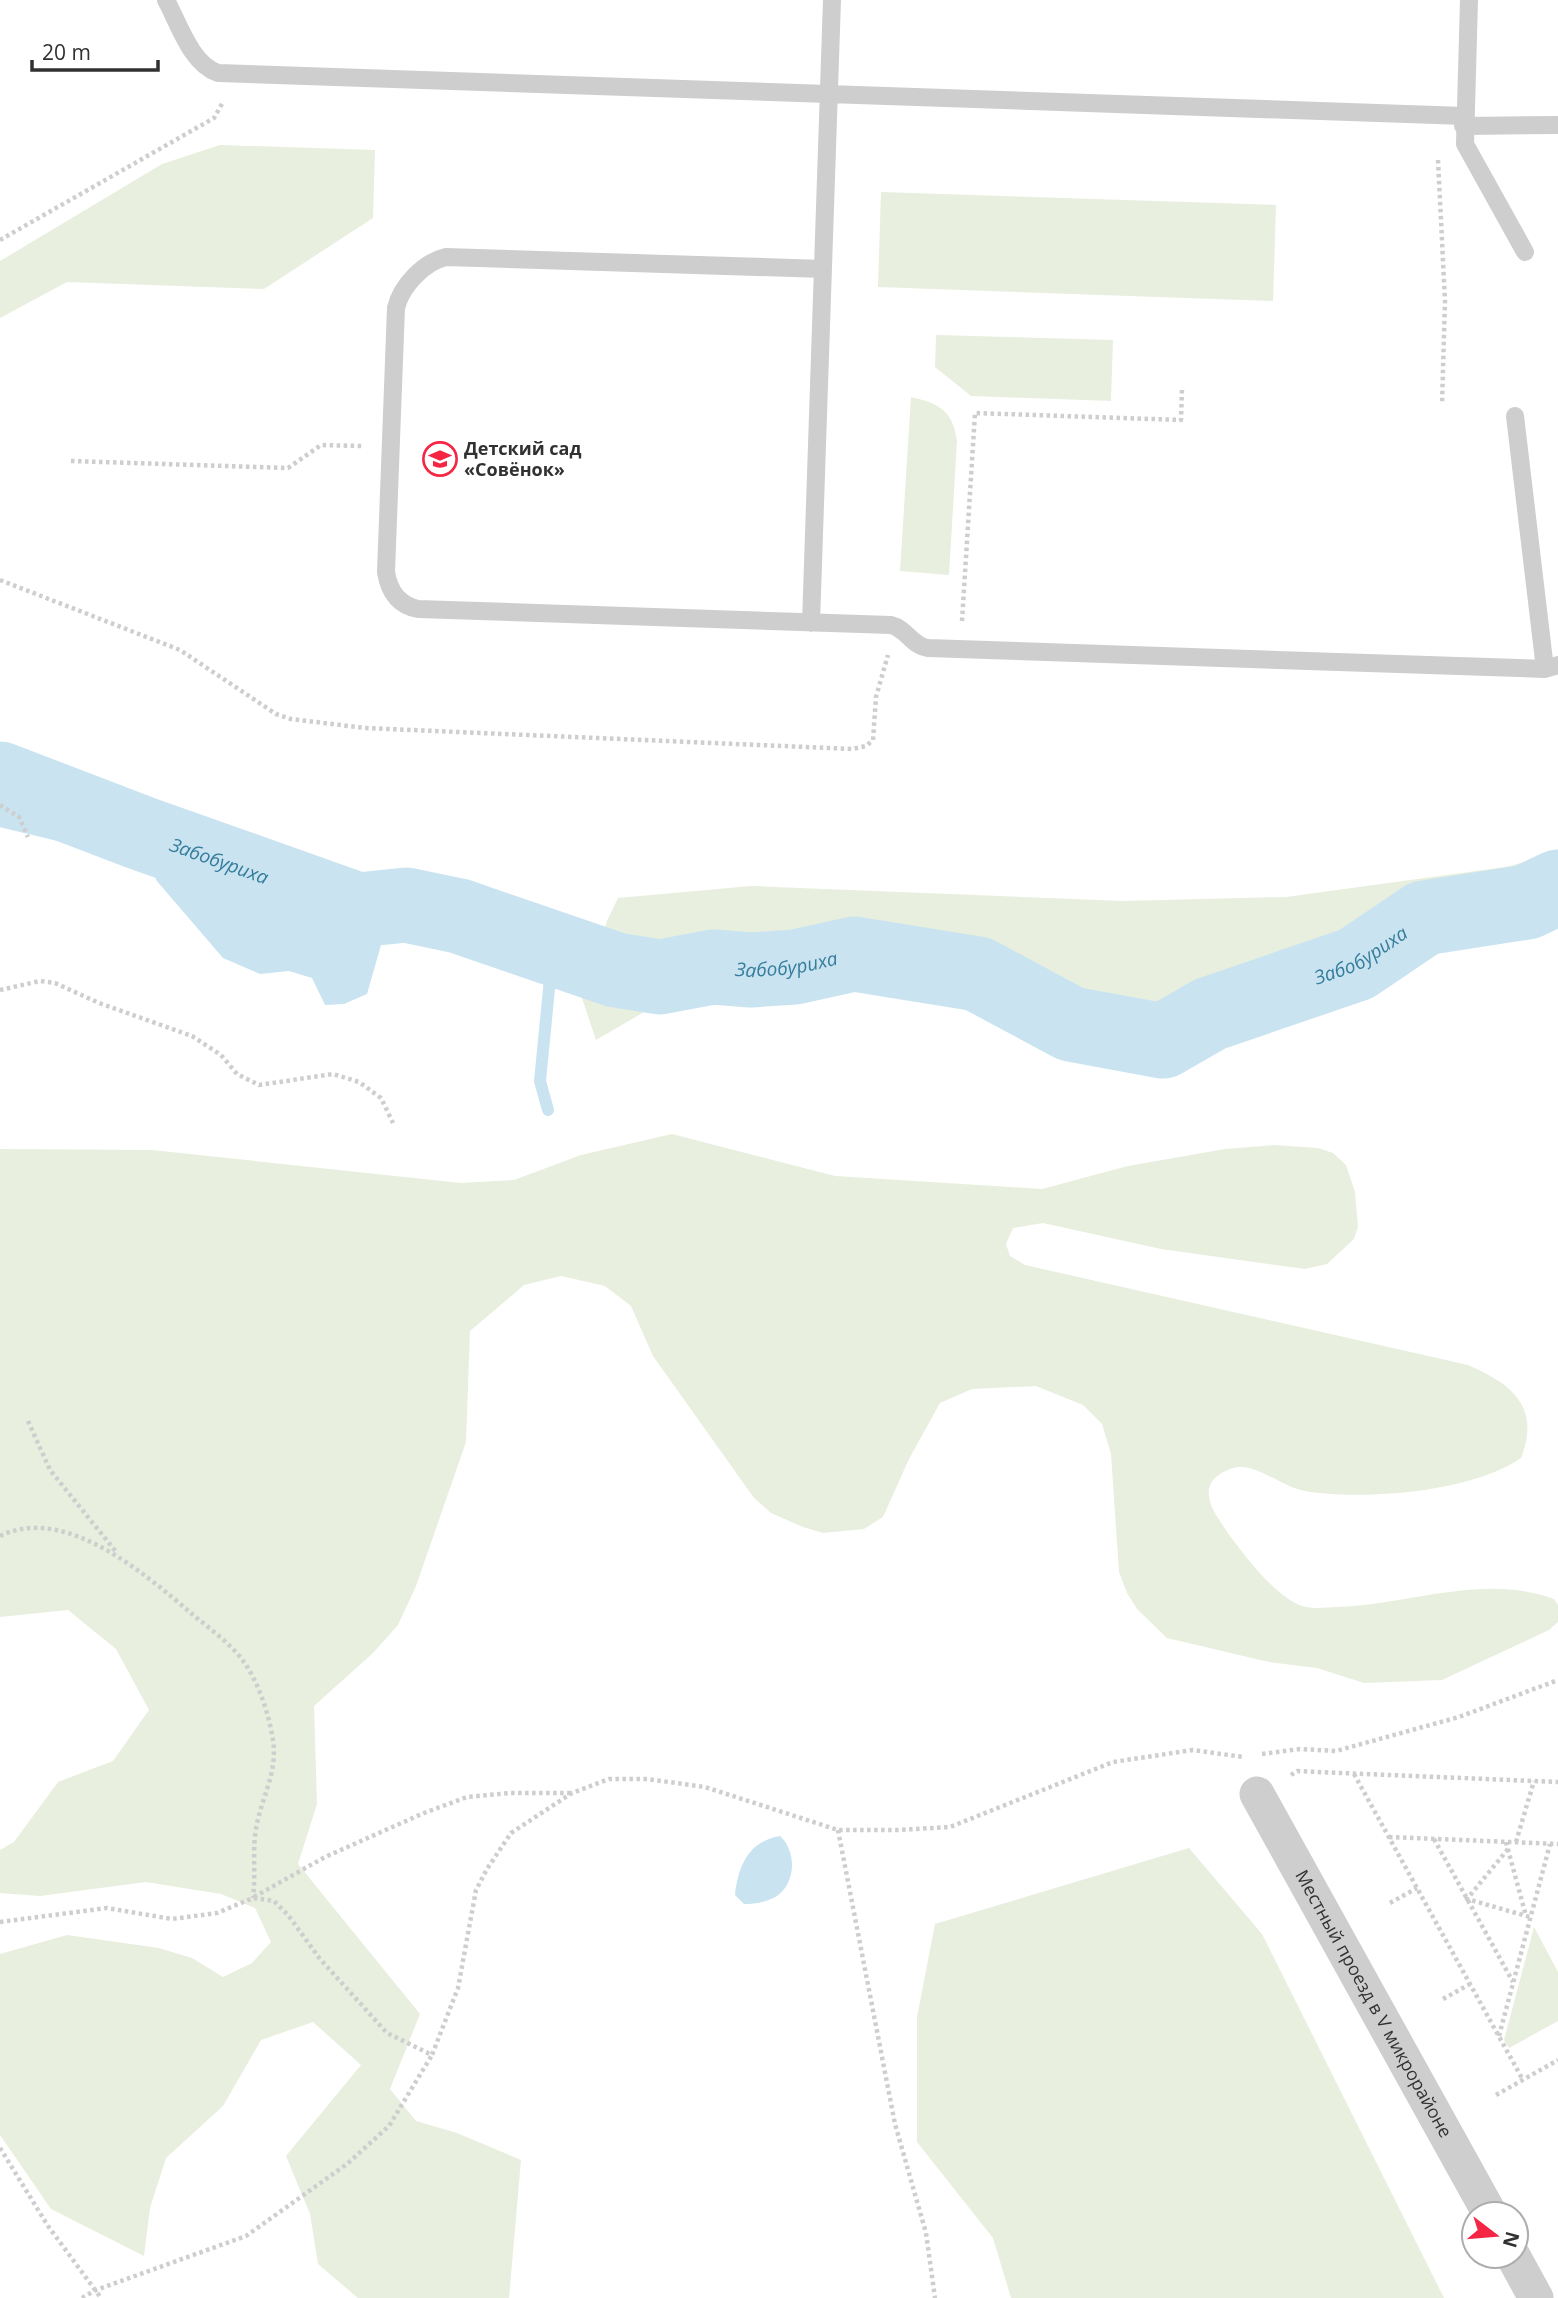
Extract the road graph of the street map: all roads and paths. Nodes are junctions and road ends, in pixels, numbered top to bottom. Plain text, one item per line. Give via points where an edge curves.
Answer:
1 (166, 0) edge
2 (832, 0) edge
3 (1469, 0) edge
4 (240, 74) junction
5 (829, 94) junction
6 (1435, 114) junction
7 (1464, 121) junction
8 (1558, 125) edge
9 (0, 240) edge
10 (1525, 253) dead end
11 (823, 269) junction
12 (1182, 388) dead end
13 (1442, 404) dead end
14 (1515, 416) dead end
15 (391, 447) junction
16 (71, 461) dead end
17 (0, 580) edge
18 (811, 622) junction
19 (902, 630) junction
20 (960, 649) junction
21 (1551, 667) edge
22 (0, 805) edge
23 (28, 837) dead end
24 (0, 990) edge
25 (393, 1123) dead end
26 (28, 1421) dead end
27 (0, 1536) edge
28 (120, 1556) junction
29 (1558, 1680) edge
30 (1354, 1773) junction
31 (1534, 1781) junction
32 (1558, 1782) edge
33 (572, 1793) junction
34 (1257, 1794) joint
35 (838, 1830) junction
36 (1388, 1836) junction
37 (1434, 1839) junction
38 (1506, 1842) junction
39 (1516, 1842) junction
40 (1549, 1843) junction
41 (1558, 1844) edge
42 (1508, 1849) junction
43 (1417, 1888) junction
44 (253, 1898) junction
45 (1467, 1899) junction
46 (1390, 1903) dead end
47 (1528, 1917) junction
48 (0, 1922) edge
49 (1513, 1982) junction
50 (1470, 1984) junction
51 (1443, 1999) dead end
52 (1499, 2036) junction
53 (432, 2055) junction
54 (1558, 2060) edge
55 (1523, 2080) junction
56 (1496, 2095) dead end
57 (0, 2148) edge
58 (1482, 2200) edge
59 (1521, 2270) edge
60 (96, 2290) junction
61 (82, 2298) edge
62 (101, 2298) edge
63 (935, 2298) edge
64 (1536, 2298) edge

1 - 4 lane via 207,69
2 - 5 lane
3 - 7 lane
4 - 5 lane
4 - 9 path via 214,118
5 - 6 lane
5 - 11 lane
6 - 7 lane
6 - 13 path via 1445,301
7 - 8 lane
7 - 10 lane via 1471,158
11 - 15 lane via 438,259 398,296
11 - 18 lane
12 - 20 path via 1181,420 975,413
14 - 21 lane
15 - 16 path via 321,444 288,468
15 - 18 lane via 386,572 393,594 408,607
17 - 19 path via 180,650 276,714 365,728 852,749 873,740 884,661
18 - 19 lane via 891,625
19 - 20 lane via 920,647
20 - 21 lane
22 - 23 path via 19,817
24 - 25 path via 40,981 55,983 192,1036 221,1055 237,1074 259,1085 333,1074 359,1082 381,1098
26 - 28 path via 50,1470
27 - 28 path via 38,1526
28 - 44 path via 228,1644 246,1665 261,1696 274,1761 256,1826
29 - 35 path via 1459,1717 1336,1751 1300,1749 1242,1757 1193,1750 1154,1755 1113,1762 950,1827
30 - 31 path
30 - 34 path via 1297,1771
30 - 36 path
31 - 32 path
31 - 39 path
33 - 35 path via 609,1779 648,1779 705,1787
33 - 44 path via 467,1797 325,1857
33 - 53 path via 510,1833 487,1868 476,1890 458,1988
34 - 58 street, Местный проезд в V микрорайоне
35 - 63 path via 895,2124 926,2233
36 - 37 path
36 - 43 path
37 - 38 path
37 - 45 path
38 - 39 path
38 - 42 path
39 - 40 path
40 - 41 path
40 - 47 path
42 - 45 path
42 - 47 path
43 - 46 path
43 - 50 path
44 - 48 path via 217,1913 172,1919 107,1908
44 - 53 path via 274,1901 288,1915 320,1959 387,2033
45 - 47 path
45 - 49 path
47 - 49 path
49 - 52 path
50 - 51 path
50 - 52 path
52 - 55 path
53 - 60 path via 388,2126 347,2164 246,2236
54 - 55 path
55 - 56 path
57 - 60 path via 48,2226
59 - 64 street
60 - 61 path
60 - 62 path

